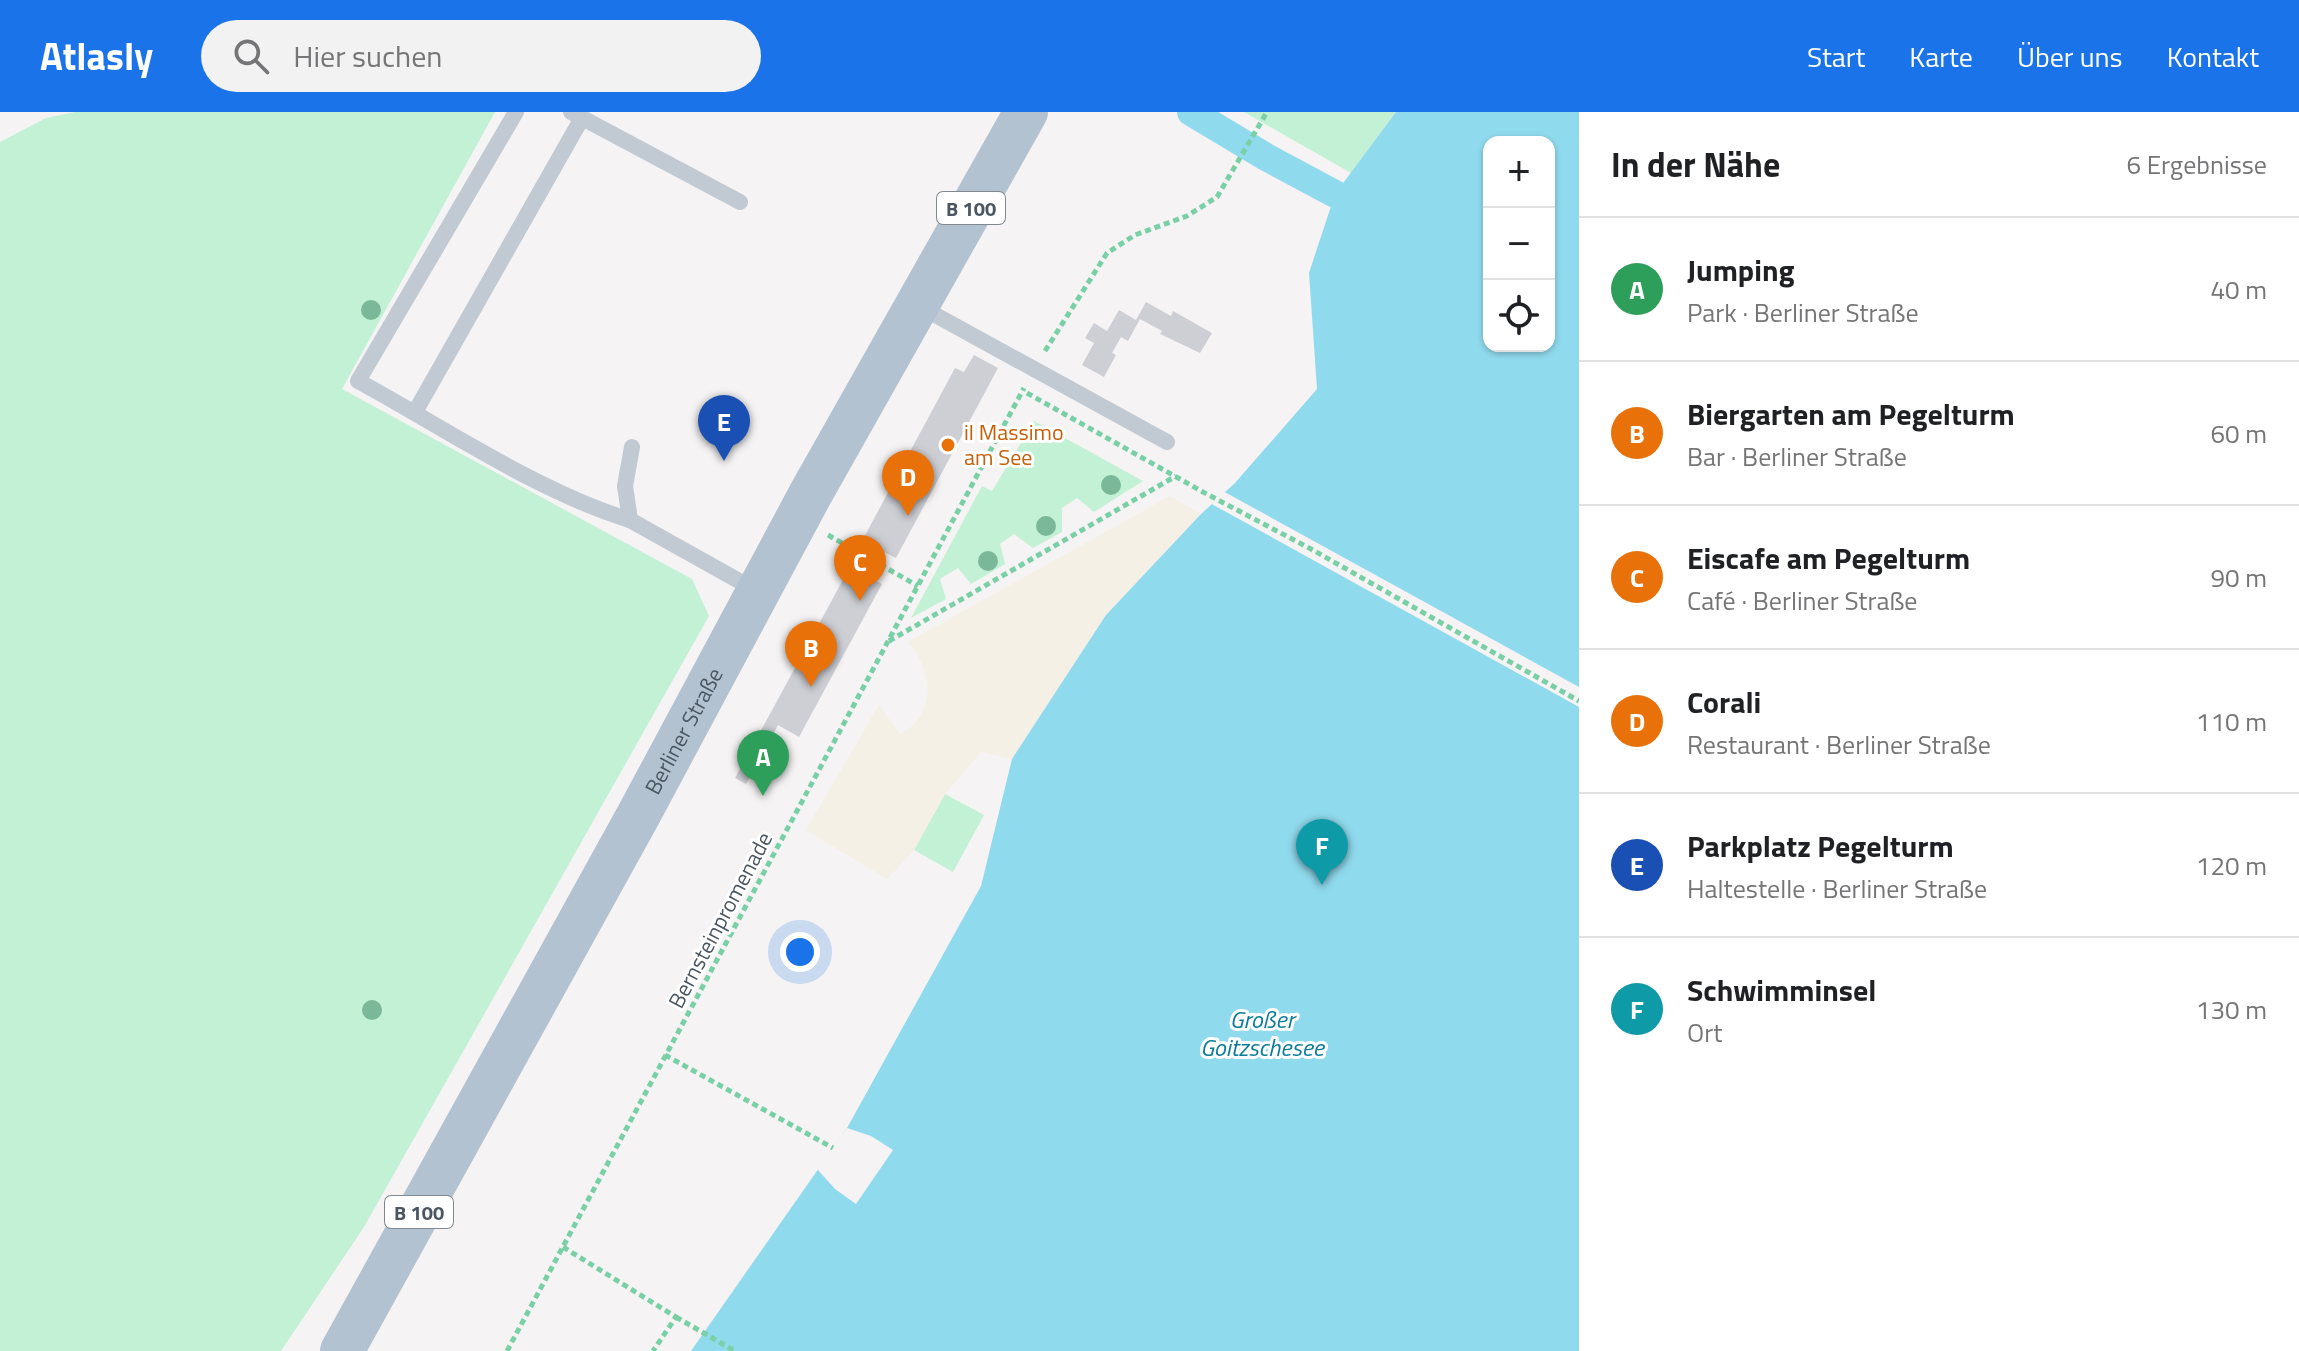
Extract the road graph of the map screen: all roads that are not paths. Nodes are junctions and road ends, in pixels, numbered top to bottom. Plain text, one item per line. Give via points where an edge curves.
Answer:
1 (516, 112) edge
2 (1026, 112) edge
3 (576, 115) edge
4 (740, 202) dead end
5 (917, 305) junction
6 (415, 412) junction
7 (1167, 442) dead end
8 (632, 447) dead end
9 (630, 520) junction
10 (758, 592) junction
11 (342, 1351) edge

1 - 6 lane via 358,381
2 - 5 main road, Berliner Straße / B 100
3 - 4 lane
3 - 6 lane
5 - 7 lane
5 - 10 main road, Berliner Straße / B 100
6 - 9 lane via 583,503
8 - 9 lane via 625,486
9 - 10 lane
10 - 11 main road, Berliner Straße / B 100

